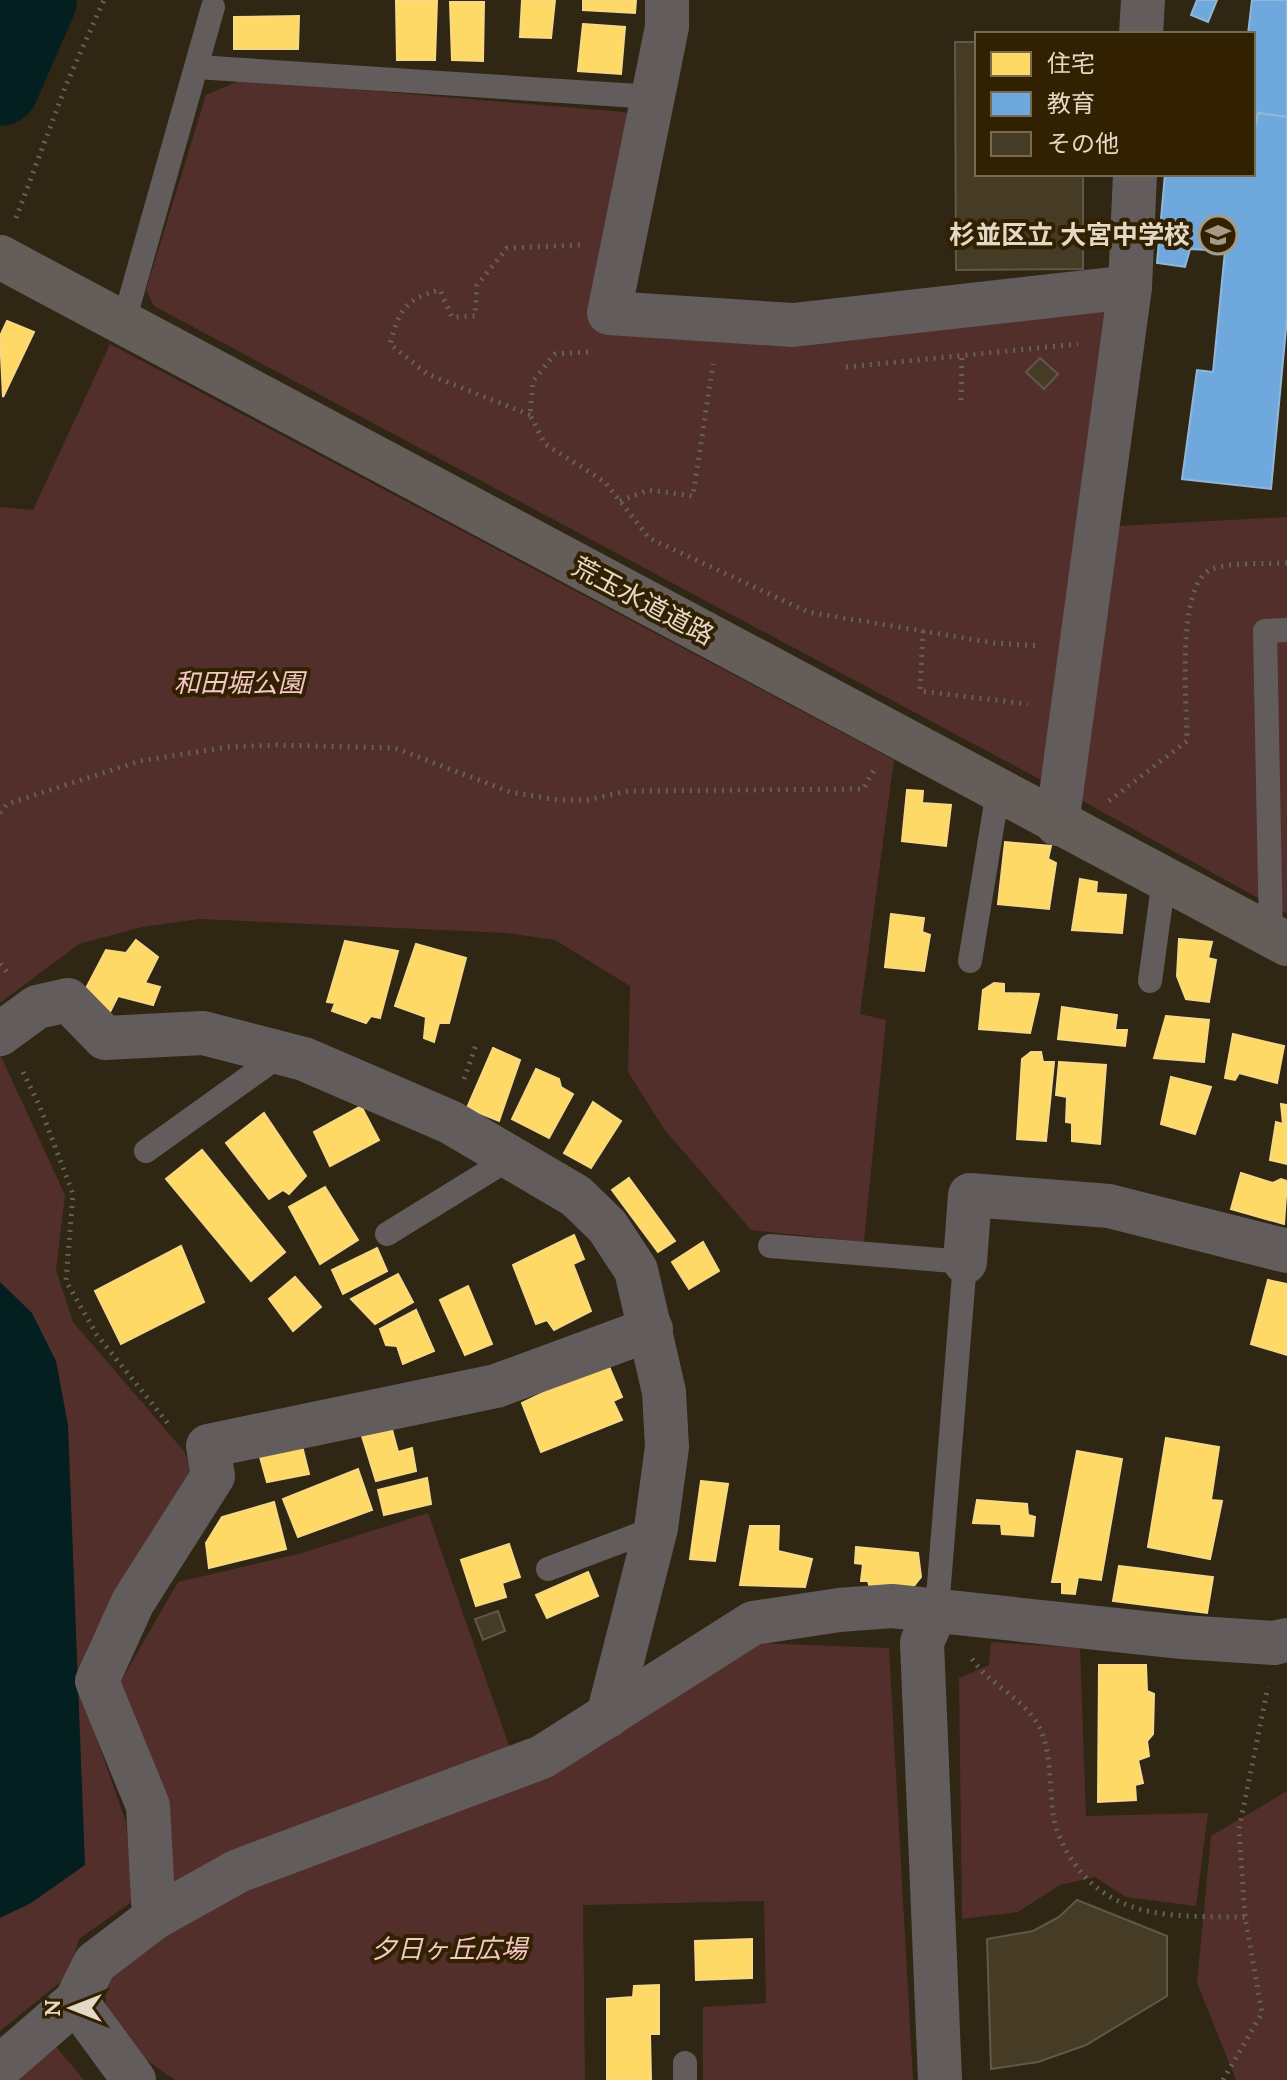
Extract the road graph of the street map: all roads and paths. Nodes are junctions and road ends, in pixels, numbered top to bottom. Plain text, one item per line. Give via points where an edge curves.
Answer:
1 (104, 0) edge
2 (667, 0) edge
3 (1143, 0) edge
4 (213, 7) dead end
5 (1141, 32) edge
6 (197, 67) junction
7 (653, 97) junction
8 (1135, 176) edge
9 (622, 244) junction
10 (1, 258) edge
11 (1130, 287) junction
12 (124, 321) junction
13 (593, 351) dead end
14 (962, 358) junction
15 (714, 359) dead end
16 (836, 367) dead end
17 (961, 400) dead end
18 (530, 415) junction
19 (620, 501) junction
20 (1287, 563) edge
21 (1287, 630) edge
22 (923, 631) junction
23 (1046, 646) dead end
24 (1073, 709) junction
25 (892, 735) junction
26 (1278, 756) edge
27 (998, 791) junction
28 (0, 813) edge
29 (1057, 824) junction
30 (1279, 852) edge
31 (1164, 879) junction
32 (1279, 940) edge
33 (970, 961) dead end
34 (1150, 981) dead end
35 (1, 1033) edge
36 (283, 1053) junction
37 (146, 1151) dead end
38 (512, 1157) junction
39 (387, 1234) dead end
40 (770, 1246) dead end
41 (1287, 1251) edge
42 (965, 1262) junction
43 (651, 1329) junction
44 (208, 1446) junction
45 (656, 1528) junction
46 (548, 1569) dead end
47 (937, 1609) junction
48 (1281, 1641) edge
49 (608, 1716) junction
50 (1245, 1917) junction
51 (154, 1918) junction
52 (76, 2001) junction
53 (0, 2067) edge
54 (134, 2080) edge
55 (940, 2080) edge
56 (1223, 2080) edge

1 - 10 path
2 - 7 street
3 - 5 street
4 - 6 lane
6 - 7 lane
6 - 12 lane
7 - 9 street
8 - 11 street
9 - 11 street via 609,313 793,325
9 - 18 path via 507,248 477,285 475,316 452,317 440,290 419,295 399,312 390,344 427,374
10 - 12 main road, 荒玉水道道路
11 - 14 path via 1077,344
11 - 24 street
12 - 25 main road, 荒玉水道道路
13 - 18 path via 555,354 533,381
14 - 16 path
14 - 17 path
15 - 19 path via 693,496 649,490
18 - 19 path via 545,444 605,482
19 - 22 path via 649,538 808,612
20 - 29 path via 1213,568 1196,581 1188,609 1187,741 1109,802
21 - 26 lane via 1265,631
22 - 23 path
22 - 24 path via 920,691
24 - 29 street
25 - 27 main road, 荒玉水道道路
25 - 28 path via 863,789 628,791 558,800 510,792 395,748 277,745 140,761 7,804
26 - 30 lane
27 - 29 main road, 荒玉水道道路
27 - 33 lane
29 - 31 main road, 荒玉水道道路
30 - 32 lane
31 - 32 main road, 荒玉水道道路
31 - 34 lane
35 - 36 street via 37,1007 68,1000 105,1038 203,1033
35 - 44 path via 40,1107 73,1194 66,1281 97,1335 160,1416 187,1443
36 - 37 lane
36 - 38 street via 450,1122
38 - 39 lane
38 - 43 street via 576,1196 607,1226 636,1270
40 - 42 lane
41 - 42 street via 1109,1206 970,1195
42 - 47 lane
43 - 44 street via 496,1386
43 - 45 street via 664,1392 667,1447
44 - 51 street via 213,1476 133,1602 97,1681 148,1806
45 - 46 lane
45 - 49 street
47 - 48 street via 1182,1637
47 - 49 street via 839,1610 753,1623
47 - 50 path via 978,1668 1012,1692 1038,1725 1050,1770 1053,1816 1065,1851 1087,1882 1122,1906 1161,1916
47 - 55 street via 922,1642
48 - 50 path via 1239,1829
49 - 51 street via 542,1757 238,1871
50 - 56 path via 1262,2013
51 - 52 street via 95,1963
52 - 53 street
52 - 54 street

